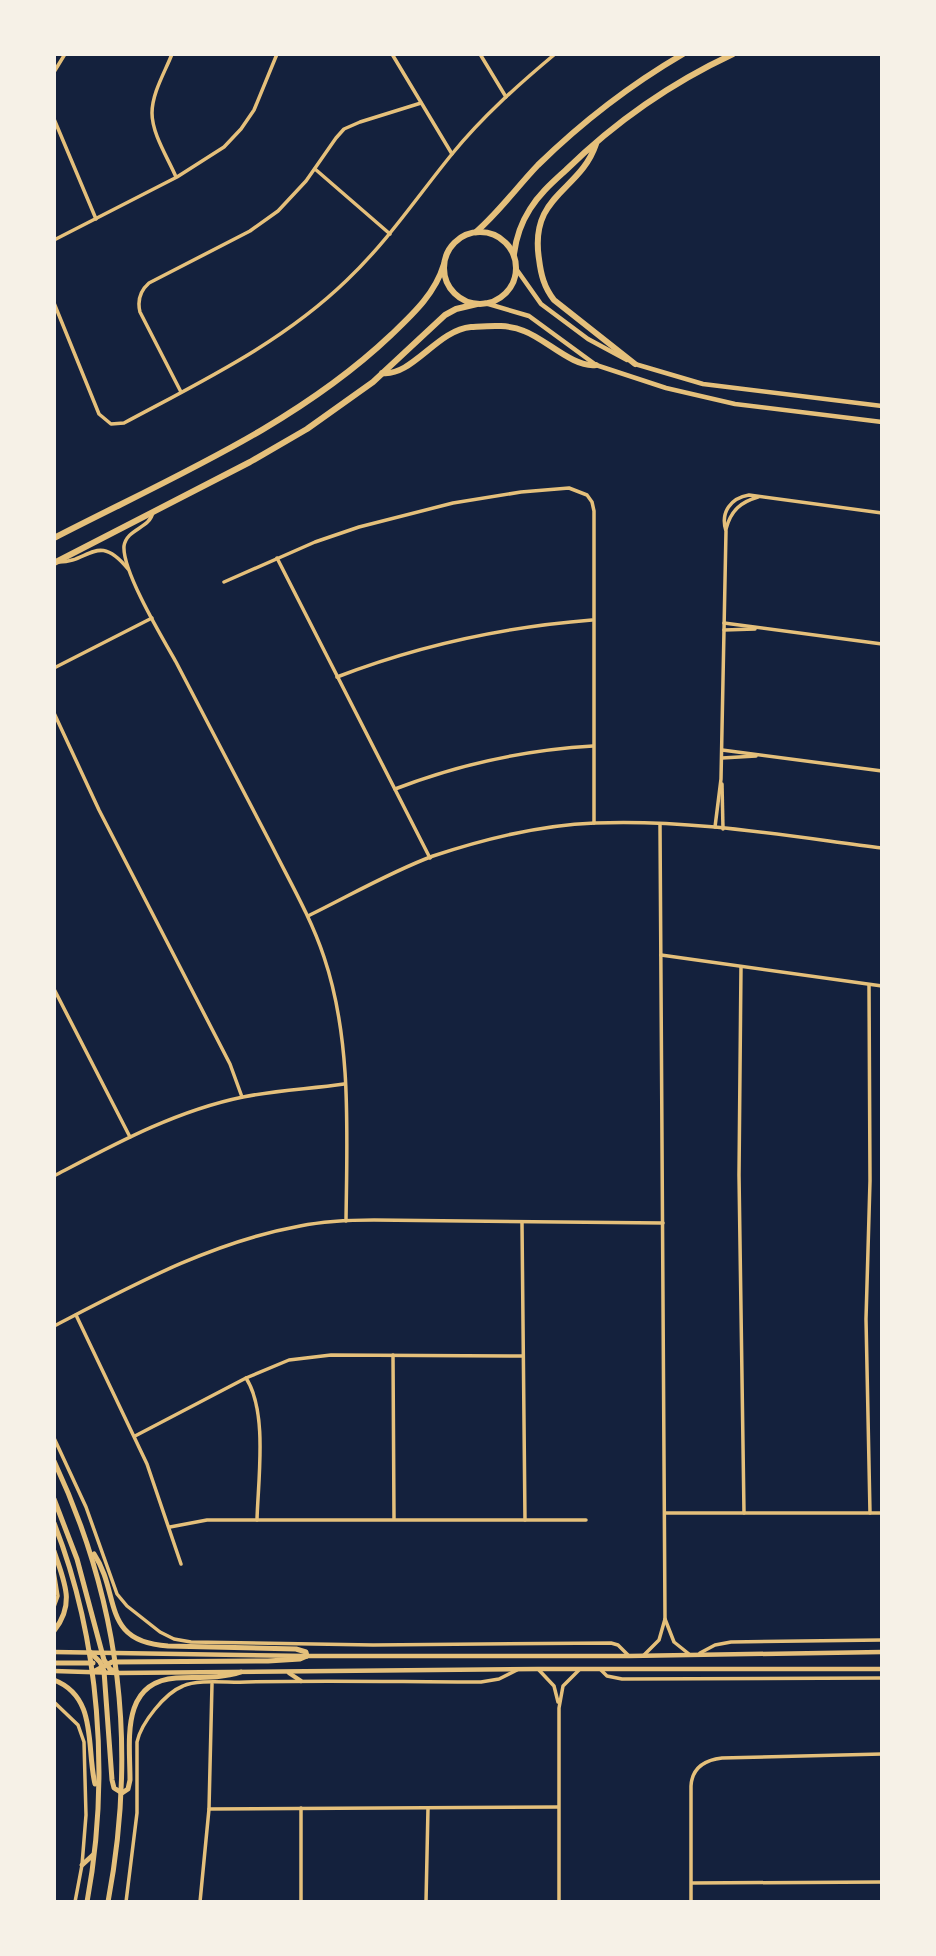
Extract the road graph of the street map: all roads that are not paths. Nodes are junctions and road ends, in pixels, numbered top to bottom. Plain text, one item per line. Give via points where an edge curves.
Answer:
1 (65, 54) edge
2 (172, 54) edge
3 (278, 54) edge
4 (392, 54) edge
5 (480, 54) edge
6 (555, 54) edge
7 (683, 54) edge
8 (733, 54) edge
9 (54, 72) edge
10 (506, 97) junction
11 (421, 103) junction
12 (54, 119) edge
13 (596, 142) junction
14 (452, 154) junction
15 (315, 169) junction
16 (177, 177) junction
17 (96, 219) junction
18 (475, 232) junction
19 (390, 234) junction
20 (54, 240) edge
21 (514, 254) junction
22 (444, 264) junction
23 (517, 270) junction
24 (54, 303) edge
25 (477, 303) junction
26 (485, 303) junction
27 (635, 364) junction
28 (596, 365) junction
29 (383, 373) junction
30 (181, 392) junction
31 (882, 406) edge
32 (882, 422) edge
33 (760, 497) junction
34 (153, 512) junction
35 (882, 513) edge
36 (726, 531) junction
37 (54, 538) edge
38 (277, 558) junction
39 (55, 562) edge
40 (130, 573) junction
41 (224, 582) dead end
42 (152, 618) junction
43 (592, 620) junction
44 (724, 623) junction
45 (761, 629) junction
46 (724, 630) junction
47 (882, 644) edge
48 (54, 668) edge
49 (337, 677) junction
50 (54, 713) edge
51 (593, 746) junction
52 (722, 750) junction
53 (762, 755) junction
54 (722, 758) junction
55 (882, 771) edge
56 (721, 779) junction
57 (395, 789) junction
58 (594, 823) junction
59 (660, 824) junction
60 (714, 827) junction
61 (723, 828) junction
62 (882, 848) edge
63 (430, 858) junction
64 (307, 916) junction
65 (661, 955) junction
66 (741, 967) junction
67 (869, 985) junction
68 (882, 986) edge
69 (54, 989) edge
70 (344, 1084) junction
71 (242, 1097) junction
72 (130, 1137) junction
73 (54, 1176) edge
74 (346, 1220) junction
75 (522, 1223) junction
76 (663, 1223) junction
77 (76, 1315) junction
78 (54, 1326) edge
79 (393, 1355) junction
80 (523, 1356) junction
81 (246, 1378) junction
82 (135, 1436) junction
83 (54, 1438) edge
84 (54, 1461) edge
85 (54, 1499) edge
86 (665, 1513) junction
87 (744, 1513) junction
88 (870, 1513) junction
89 (882, 1514) edge
90 (394, 1519) junction
91 (257, 1520) junction
92 (525, 1520) junction
93 (586, 1520) dead end
94 (54, 1523) edge
95 (170, 1527) junction
96 (91, 1550) junction
97 (54, 1551) edge
98 (181, 1564) dead end
99 (54, 1571) edge
100 (54, 1606) edge
101 (665, 1619) junction
102 (54, 1631) edge
103 (882, 1640) edge
104 (54, 1652) edge
105 (90, 1652) junction
106 (101, 1652) junction
107 (114, 1652) junction
108 (882, 1652) edge
109 (700, 1653) junction
110 (688, 1654) junction
111 (644, 1655) junction
112 (307, 1656) junction
113 (629, 1656) junction
114 (116, 1662) junction
115 (54, 1663) edge
116 (92, 1663) junction
117 (103, 1665) junction
118 (538, 1669) junction
119 (579, 1669) junction
120 (600, 1669) junction
121 (882, 1669) edge
122 (517, 1670) junction
123 (54, 1671) edge
124 (93, 1672) junction
125 (241, 1672) junction
126 (118, 1673) junction
127 (289, 1673) junction
128 (882, 1678) edge
129 (54, 1680) edge
130 (302, 1681) junction
131 (212, 1683) junction
132 (54, 1702) edge
133 (559, 1708) junction
134 (882, 1754) edge
135 (97, 1791) junction
136 (122, 1793) junction
137 (558, 1807) junction
138 (301, 1808) junction
139 (428, 1808) junction
140 (209, 1809) junction
141 (93, 1855) junction
142 (82, 1865) junction
143 (882, 1882) edge
144 (692, 1883) junction
145 (75, 1902) edge
146 (87, 1902) edge
147 (108, 1902) edge
148 (126, 1902) edge
149 (200, 1902) edge
150 (301, 1902) edge
151 (426, 1902) edge
152 (559, 1902) edge
153 (691, 1902) edge

1 - 9 street
2 - 16 street via 154,99 152,117
3 - 16 street via 241,130 215,154
4 - 11 street
5 - 10 street
6 - 10 street
7 - 18 main road via 622,93 576,130
8 - 13 main road via 663,92
10 - 14 street
11 - 14 street
11 - 15 street via 349,126
12 - 17 street
13 - 21 main road via 535,201 523,221
13 - 27 main road via 590,158 543,215 537,240 541,276 554,300
14 - 19 street
15 - 19 street
15 - 30 street via 287,203 259,225 142,290 140,312
16 - 17 street
17 - 20 street
18 - 21 main road via 502,239
18 - 22 main road via 454,243
19 - 30 street via 347,280 288,330
21 - 23 main road
22 - 25 main road via 456,295
22 - 37 main road via 435,287 419,307 327,388 252,436
23 - 26 main road via 509,289
23 - 27 street via 546,308 588,339
24 - 30 street via 104,420 124,423
25 - 26 main road
25 - 29 main road via 445,315
26 - 28 street via 529,316
27 - 31 street via 703,384
28 - 29 main road via 581,364 517,328 472,327 447,335 399,371
28 - 32 street via 718,401
29 - 34 main road via 288,441
33 - 35 street
33 - 36 street via 738,506
33 - 36 street via 749,495 733,501 724,516
34 - 39 main road
34 - 40 street via 150,521 127,539
36 - 44 street
38 - 41 street
38 - 43 street via 359,527 453,503 569,488 587,495 594,511
38 - 49 street
39 - 40 street via 99,550 116,557
40 - 42 street
42 - 48 street
42 - 64 street
43 - 49 street via 460,638
43 - 51 street
44 - 45 street
44 - 46 street
45 - 46 street
45 - 47 street
46 - 52 street
49 - 57 street
50 - 71 street via 230,1064
51 - 57 street via 510,754
51 - 58 street
52 - 53 street
52 - 54 street
53 - 54 street
53 - 55 street
54 - 56 street
56 - 60 street
56 - 61 street
57 - 63 street
58 - 59 street
58 - 63 street via 510,835
59 - 60 street
59 - 65 street
60 - 61 street
61 - 62 street
63 - 64 street
64 - 70 street via 335,996
65 - 66 street
65 - 76 street
66 - 67 street
66 - 87 street
67 - 68 street
67 - 88 street via 866,1319
69 - 72 street
70 - 71 street
70 - 74 street
71 - 72 street via 183,1114
72 - 73 street
74 - 75 street
74 - 77 street via 290,1227 227,1245 166,1269
75 - 76 street
75 - 80 street
76 - 86 street
77 - 78 street
77 - 82 street
79 - 80 street
79 - 81 street via 310,1356
79 - 90 street
80 - 92 street
81 - 82 street
81 - 91 street via 253,1387 257,1411
82 - 95 street
83 - 113 street via 86,1507 117,1594 167,1637 191,1642 373,1645 611,1643
84 - 96 main road
85 - 106 main road via 77,1559
86 - 87 street
86 - 101 street
87 - 88 street
88 - 89 street
90 - 91 street
90 - 92 street
91 - 95 street via 207,1520
92 - 93 street
94 - 105 main road via 75,1585
95 - 98 street
96 - 107 main road
96 - 112 main road via 102,1569 117,1620 138,1640 167,1646 296,1649
97 - 102 main road via 67,1596 64,1616
99 - 100 street via 58,1596
101 - 110 street via 674,1642
101 - 111 street via 659,1640
103 - 109 street via 731,1642
104 - 105 street
105 - 106 street
105 - 116 main road
105 - 117 main road
106 - 107 street
106 - 117 main road
107 - 112 street
107 - 114 main road
107 - 117 main road
108 - 109 street
109 - 110 street
110 - 111 street
111 - 113 street
112 - 113 street
112 - 114 main road via 268,1661
114 - 117 main road
114 - 126 main road
115 - 116 main road
116 - 117 main road
116 - 124 main road
117 - 124 main road
117 - 126 main road
117 - 136 main road via 113,1784
118 - 119 street
118 - 122 street
118 - 133 street via 554,1686
119 - 120 street
119 - 133 street via 563,1686
120 - 121 street
120 - 128 street via 622,1679
122 - 127 street
122 - 130 street via 481,1682
123 - 124 street
124 - 135 main road
125 - 126 street
125 - 127 street
125 - 136 main road via 163,1680 140,1696 130,1720 130,1780
126 - 136 main road
127 - 130 street
129 - 135 main road via 72,1689 85,1710
130 - 131 street
131 - 140 street
131 - 148 street via 188,1684 174,1691 139,1732
132 - 142 street via 78,1726 84,1742
133 - 137 street
134 - 144 street via 705,1762 694,1773 691,1786
135 - 141 main road
136 - 147 main road
137 - 139 street
137 - 152 street
138 - 139 street
138 - 140 street
138 - 150 street
139 - 151 street
140 - 149 street
141 - 142 main road
141 - 146 main road
142 - 145 street
143 - 144 street
144 - 153 street

